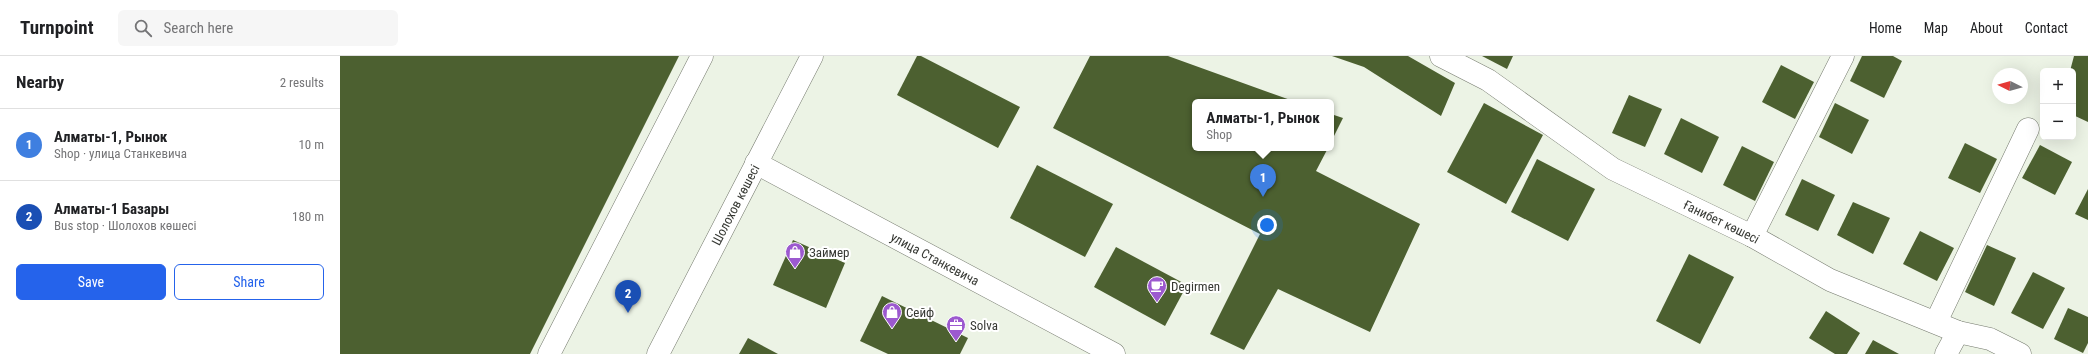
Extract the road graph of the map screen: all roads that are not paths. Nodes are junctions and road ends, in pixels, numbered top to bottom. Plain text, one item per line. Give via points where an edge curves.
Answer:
1 (702, 56) edge
2 (812, 56) edge
3 (1441, 56) edge
4 (1843, 56) edge
5 (2028, 129) dead end
6 (756, 163) junction
7 (1752, 236) junction
8 (1936, 322) junction
9 (1958, 332) junction
10 (1948, 353) edge
11 (549, 354) edge
12 (658, 354) edge
13 (1114, 354) edge
14 (2020, 354) edge

1 - 11 street
2 - 6 street, Шолохов көшесі
3 - 7 street, Ғанибет көшесі via 1488,80 1613,169
4 - 7 street
5 - 8 street
6 - 12 street, Шолохов көшесі
6 - 13 street, улица Станкевича
7 - 8 street, Ғанибет көшесі via 1830,280
8 - 9 street, Ғанибет көшесі
9 - 10 street
9 - 14 street, Ғанибет көшесі via 1990,339

